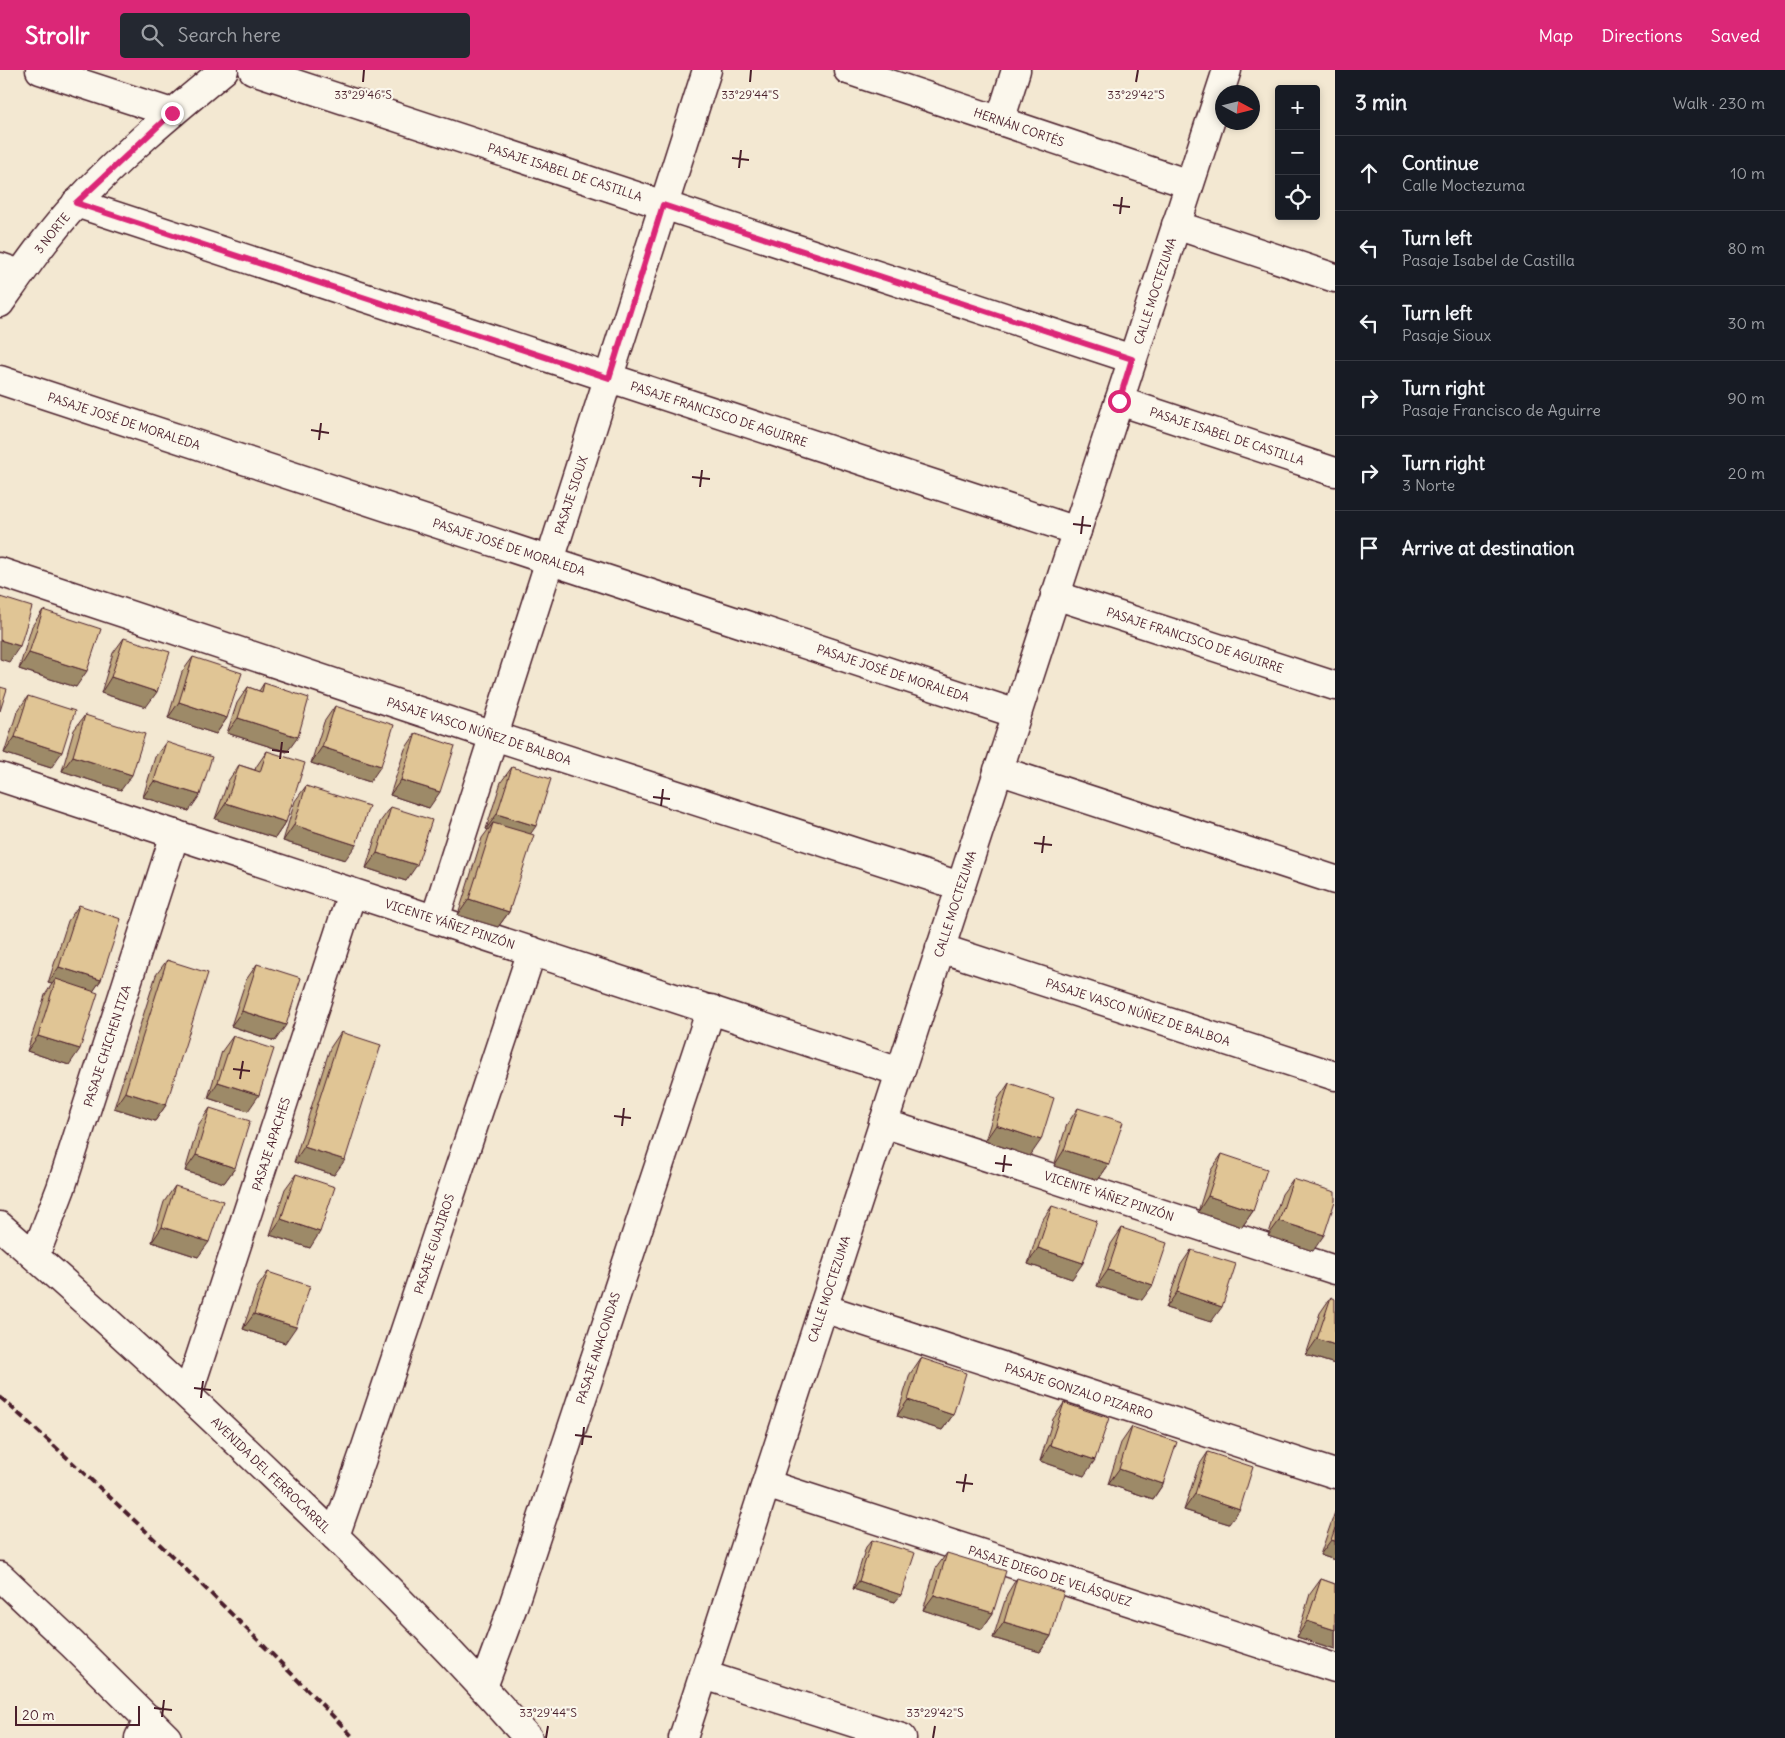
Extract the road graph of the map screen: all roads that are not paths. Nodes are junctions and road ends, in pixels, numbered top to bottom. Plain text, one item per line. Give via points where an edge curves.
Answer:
1 (40, 70) edge
2 (224, 70) edge
3 (253, 70) edge
4 (707, 70) edge
5 (848, 70) edge
6 (1016, 70) edge
7 (1227, 70) edge
8 (172, 113) junction
9 (1000, 121) junction
10 (1189, 184) junction
11 (76, 203) junction
12 (663, 205) junction
13 (1176, 225) junction
14 (10, 271) edge
15 (1335, 278) edge
16 (0, 303) edge
17 (1132, 359) junction
18 (609, 378) junction
19 (0, 380) edge
20 (1119, 401) junction
21 (1335, 472) edge
22 (1076, 531) junction
23 (550, 560) junction
24 (0, 572) edge
25 (1055, 595) junction
26 (1335, 686) edge
27 (1017, 714) junction
28 (494, 736) junction
29 (998, 770) junction
30 (0, 777) edge
31 (175, 834) junction
32 (1335, 880) edge
33 (960, 886) junction
34 (352, 893) junction
35 (435, 919) junction
36 (940, 948) junction
37 (532, 951) junction
38 (711, 1009) junction
39 (900, 1072) junction
40 (1335, 1076) edge
41 (883, 1123) junction
42 (0, 1226) edge
43 (35, 1256) junction
44 (1335, 1270) edge
45 (823, 1308) junction
46 (188, 1394) junction
47 (1335, 1474) edge
48 (766, 1484) junction
49 (335, 1536) junction
50 (0, 1576) edge
51 (1335, 1668) edge
52 (704, 1674) junction
53 (483, 1687) junction
54 (152, 1732) edge
55 (896, 1737) edge
56 (528, 1738) edge
57 (683, 1738) edge

1 - 8 street
2 - 8 street, 3 NORTE
3 - 12 street, PASAJE ISABEL DE CASTILLA
4 - 12 street, PASAJE SIOUX
5 - 9 street, HERNÁN CORTÉS
6 - 9 street
7 - 10 street, CALLE MOCTEZUMA
8 - 11 street, 3 NORTE
9 - 10 street, HERNÁN CORTÉS
10 - 13 street, CALLE MOCTEZUMA
11 - 14 street, 3 NORTE
11 - 18 street, PASAJE FRANCISCO DE AGUIRRE
12 - 17 street, PASAJE ISABEL DE CASTILLA
12 - 18 street, PASAJE SIOUX
13 - 15 street
13 - 17 street, CALLE MOCTEZUMA
14 - 16 street, 3 NORTE
17 - 20 street, CALLE MOCTEZUMA
18 - 22 street, PASAJE FRANCISCO DE AGUIRRE
18 - 23 street, PASAJE SIOUX
19 - 23 street, PASAJE JOSÉ DE MORALEDA
20 - 21 street, PASAJE ISABEL DE CASTILLA
20 - 22 street, CALLE MOCTEZUMA
22 - 25 street, CALLE MOCTEZUMA
23 - 27 street, PASAJE JOSÉ DE MORALEDA
23 - 28 street, PASAJE SIOUX
24 - 28 street, PASAJE VASCO NÚÑEZ DE BALBOA
25 - 26 street, PASAJE FRANCISCO DE AGUIRRE
25 - 27 street, CALLE MOCTEZUMA
27 - 29 street, CALLE MOCTEZUMA
28 - 33 street, PASAJE VASCO NÚÑEZ DE BALBOA
28 - 35 street, PASAJE SIOUX
29 - 32 street
29 - 33 street, CALLE MOCTEZUMA
30 - 31 street, VICENTE YÁÑEZ PINZÓN
31 - 34 street, VICENTE YÁÑEZ PINZÓN
31 - 43 street, PASAJE CHICHEN ITZA via 61,1188
33 - 36 street, CALLE MOCTEZUMA
34 - 35 street, VICENTE YÁÑEZ PINZÓN
34 - 46 street, PASAJE APACHES
35 - 37 street, VICENTE YÁÑEZ PINZÓN
36 - 39 street, CALLE MOCTEZUMA
36 - 40 street, PASAJE VASCO NÚÑEZ DE BALBOA
37 - 38 street, VICENTE YÁÑEZ PINZÓN
37 - 49 street, PASAJE GUAJIROS
38 - 39 street, VICENTE YÁÑEZ PINZÓN
38 - 53 street, PASAJE ANACONDAS via 513,1606
39 - 41 street, CALLE MOCTEZUMA
41 - 44 street, VICENTE YÁÑEZ PINZÓN
41 - 45 street, CALLE MOCTEZUMA
42 - 43 street, AVENIDA DEL FERROCARRIL
43 - 46 street, AVENIDA DEL FERROCARRIL
45 - 47 street, PASAJE GONZALO PIZARRO
45 - 48 street, CALLE MOCTEZUMA
46 - 49 street, AVENIDA DEL FERROCARRIL
48 - 51 street, PASAJE DIEGO DE VELÁSQUEZ
48 - 52 street, CALLE MOCTEZUMA
49 - 53 street, AVENIDA DEL FERROCARRIL
50 - 54 street
52 - 55 street
52 - 57 street, CALLE MOCTEZUMA
53 - 56 street, AVENIDA DEL FERROCARRIL

